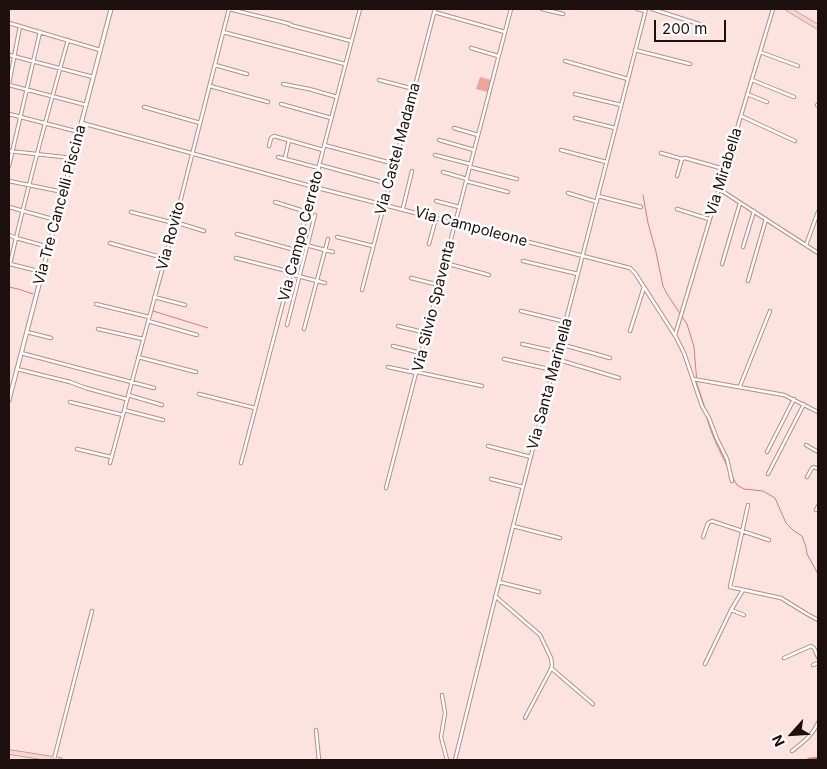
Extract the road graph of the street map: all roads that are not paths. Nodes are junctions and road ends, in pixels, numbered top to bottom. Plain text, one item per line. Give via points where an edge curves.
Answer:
1 (111, 9) edge
2 (229, 9) edge
3 (360, 9) edge
4 (511, 9) edge
5 (542, 9) edge
6 (637, 9) edge
7 (652, 9) edge
8 (773, 9) edge
9 (788, 9) edge
10 (435, 10) edge
11 (646, 10) edge
12 (563, 14) dead end
13 (9, 23) edge
14 (699, 24) dead end
15 (20, 26) junction
16 (818, 27) edge
17 (40, 32) junction
18 (223, 32) junction
19 (505, 32) junction
20 (68, 40) junction
21 (351, 41) junction
22 (471, 48) dead end
23 (100, 50) junction
24 (635, 50) junction
25 (760, 52) junction
26 (9, 55) edge
27 (499, 56) junction
28 (14, 57) junction
29 (566, 61) dead end
30 (33, 62) junction
31 (345, 64) junction
32 (690, 64) dead end
33 (215, 65) junction
34 (798, 66) dead end
35 (60, 69) junction
36 (247, 74) dead end
37 (93, 77) junction
38 (628, 79) junction
39 (379, 80) dead end
40 (752, 80) junction
41 (283, 84) dead end
42 (9, 85) edge
43 (209, 86) junction
44 (26, 89) junction
45 (414, 89) junction
46 (575, 94) dead end
47 (747, 94) junction
48 (52, 96) junction
49 (337, 97) junction
50 (794, 97) dead end
51 (268, 102) dead end
52 (767, 102) dead end
53 (281, 104) dead end
54 (86, 105) junction
55 (621, 105) junction
56 (144, 107) dead end
57 (9, 114) edge
58 (741, 116) junction
59 (20, 117) junction
60 (332, 118) junction
61 (575, 118) dead end
62 (45, 123) junction
63 (82, 123) junction
64 (200, 123) junction
65 (454, 128) dead end
66 (615, 128) junction
67 (79, 132) junction
68 (478, 135) junction
69 (289, 140) junction
70 (439, 140) dead end
71 (795, 141) dead end
72 (324, 145) junction
73 (269, 146) dead end
74 (323, 150) junction
75 (474, 150) junction
76 (561, 150) dead end
77 (10, 151) edge
78 (192, 153) junction
79 (661, 153) dead end
80 (36, 154) junction
81 (435, 155) dead end
82 (278, 157) dead end
83 (72, 158) junction
84 (284, 159) junction
85 (682, 159) junction
86 (606, 162) junction
87 (395, 164) junction
88 (470, 165) junction
89 (9, 166) edge
90 (319, 166) junction
91 (725, 169) junction
92 (412, 171) dead end
93 (444, 172) dead end
94 (678, 176) dead end
95 (517, 179) dead end
96 (466, 180) junction
97 (9, 181) edge
98 (389, 184) junction
99 (28, 185) junction
100 (314, 187) junction
101 (719, 189) junction
102 (63, 192) junction
103 (508, 192) dead end
104 (568, 193) dead end
105 (598, 196) junction
106 (436, 201) dead end
107 (275, 202) dead end
108 (596, 202) junction
109 (740, 202) junction
110 (384, 204) junction
111 (9, 207) edge
112 (459, 207) junction
113 (641, 207) dead end
114 (402, 209) junction
115 (677, 209) dead end
116 (22, 211) junction
117 (754, 211) junction
118 (131, 212) dead end
119 (307, 212) junction
120 (818, 212) edge
121 (316, 215) dead end
122 (436, 218) junction
123 (709, 219) junction
124 (766, 219) junction
125 (56, 220) junction
126 (175, 222) junction
127 (455, 223) junction
128 (204, 231) dead end
129 (237, 234) dead end
130 (9, 235) edge
131 (337, 237) dead end
132 (16, 238) junction
133 (328, 238) dead end
134 (110, 243) dead end
135 (298, 243) junction
136 (429, 244) dead end
137 (308, 245) junction
138 (806, 245) junction
139 (373, 246) junction
140 (49, 247) junction
141 (743, 247) dead end
142 (296, 250) junction
143 (325, 250) junction
144 (333, 252) dead end
145 (818, 253) edge
146 (583, 256) junction
147 (165, 258) junction
148 (236, 258) dead end
149 (523, 261) dead end
150 (445, 263) junction
151 (10, 264) edge
152 (722, 264) dead end
153 (42, 272) junction
154 (290, 273) junction
155 (578, 274) junction
156 (489, 275) dead end
157 (299, 276) junction
158 (411, 278) dead end
159 (317, 281) junction
160 (748, 281) dead end
161 (325, 283) dead end
162 (439, 285) junction
163 (644, 288) junction
164 (362, 290) dead end
165 (154, 297) junction
166 (96, 304) dead end
167 (185, 305) dead end
168 (521, 311) dead end
169 (770, 311) dead end
170 (149, 317) junction
171 (148, 322) junction
172 (566, 322) junction
173 (287, 324) dead end
174 (398, 326) dead end
175 (98, 329) dead end
176 (304, 329) dead end
177 (630, 331) dead end
178 (27, 332) junction
179 (427, 333) junction
180 (197, 335) dead end
181 (675, 335) junction
182 (51, 338) dead end
183 (143, 339) junction
184 (522, 344) dead end
185 (560, 344) junction
186 (393, 346) dead end
187 (558, 352) junction
188 (21, 353) junction
189 (421, 353) junction
190 (138, 357) junction
191 (610, 358) dead end
192 (504, 359) dead end
193 (556, 359) junction
194 (388, 367) dead end
195 (17, 369) junction
196 (553, 370) junction
197 (196, 372) dead end
198 (417, 373) junction
199 (619, 378) dead end
200 (693, 379) junction
201 (131, 382) junction
202 (482, 386) dead end
203 (740, 386) junction
204 (154, 388) dead end
205 (199, 394) dead end
206 (127, 397) junction
207 (794, 399) junction
208 (9, 400) edge
209 (70, 402) dead end
210 (804, 404) junction
211 (162, 405) dead end
212 (255, 408) junction
213 (124, 410) junction
214 (818, 412) edge
215 (123, 415) junction
216 (163, 420) dead end
217 (806, 445) dead end
218 (488, 446) dead end
219 (77, 449) dead end
220 (767, 452) dead end
221 (818, 452) edge
222 (111, 457) junction
223 (531, 457) junction
224 (110, 463) dead end
225 (241, 463) dead end
226 (818, 466) edge
227 (768, 474) dead end
228 (807, 477) dead end
229 (491, 479) dead end
230 (732, 481) dead end
231 (523, 487) junction
232 (386, 488) dead end
233 (748, 504) dead end
234 (818, 506) edge
235 (816, 510) dead end
236 (513, 526) junction
237 (742, 531) junction
238 (703, 537) dead end
239 (560, 538) dead end
240 (769, 540) dead end
241 (499, 582) junction
242 (743, 590) junction
243 (539, 592) dead end
244 (495, 596) junction
245 (731, 610) junction
246 (92, 612) dead end
247 (744, 616) dead end
248 (818, 620) edge
249 (818, 657) edge
250 (784, 658) dead end
251 (818, 663) edge
252 (705, 664) dead end
253 (813, 665) dead end
254 (551, 668) junction
255 (442, 695) dead end
256 (592, 704) dead end
257 (526, 718) dead end
258 (818, 723) edge
259 (316, 730) dead end
260 (792, 751) dead end
261 (9, 752) edge
262 (54, 759) junction
263 (60, 760) edge
264 (319, 760) edge
265 (448, 760) edge
266 (455, 760) edge

1 - 23 street, Via Tre Cancelli Piscina
2 - 18 street, Via Rovito
2 - 21 street
3 - 21 street, Via Campo Cerreto
4 - 19 street, Via Silvio Spaventa
5 - 12 street
6 - 11 street
7 - 14 street
8 - 25 street, Via Mirabella
9 - 16 main road
10 - 19 street
10 - 45 street, Via Castel Madama
11 - 24 street, Via Santa Marinella
13 - 15 street
15 - 17 street
15 - 28 street
17 - 20 street
17 - 30 street
18 - 31 street
18 - 33 street, Via Rovito
19 - 27 street, Via Silvio Spaventa
20 - 23 street
20 - 35 street
21 - 31 street, Via Campo Cerreto
22 - 27 street
23 - 37 street, Via Tre Cancelli Piscina
24 - 32 street
24 - 38 street, Via Santa Marinella
25 - 34 street
25 - 40 street, Via Mirabella
26 - 28 street
27 - 68 street, Via Silvio Spaventa
28 - 30 street
28 - 42 street
29 - 38 street
30 - 35 street
30 - 44 street
31 - 49 street, Via Campo Cerreto
33 - 36 street
33 - 43 street, Via Rovito
35 - 37 street
35 - 48 street
37 - 54 street, Via Tre Cancelli Piscina
38 - 55 street, Via Santa Marinella
39 - 45 street
40 - 47 street, Via Mirabella
40 - 50 street
41 - 49 street
42 - 44 street
43 - 51 street
43 - 64 street, Via Rovito
44 - 48 street
44 - 59 street
45 - 87 street, Via Castel Madama
46 - 55 street
47 - 52 street
47 - 58 street, Via Mirabella
48 - 54 street
48 - 62 street
49 - 60 street, Via Campo Cerreto
53 - 60 street
54 - 63 street, Via Tre Cancelli Piscina
55 - 66 street, Via Santa Marinella
56 - 64 street
57 - 59 street
58 - 71 street
58 - 91 street, Via Mirabella
59 - 62 street
59 - 77 street
60 - 72 street, Via Campo Cerreto
61 - 66 street
62 - 67 street
62 - 80 street
63 - 67 street, Via Tre Cancelli Piscina
63 - 78 street, Via Campoleone
64 - 78 street, Via Rovito
65 - 68 street
66 - 86 street, Via Santa Marinella
67 - 83 street, Via Tre Cancelli Piscina
68 - 75 street, Via Silvio Spaventa
69 - 73 street via 273,136
69 - 74 street
69 - 84 street
70 - 75 street
72 - 74 street, Via Campo Cerreto
72 - 87 street
74 - 90 street, Via Campo Cerreto
75 - 88 street, Via Silvio Spaventa
76 - 86 street
77 - 80 street
77 - 89 street
78 - 100 street, Via Campoleone
78 - 126 street, Via Rovito
79 - 85 street
80 - 83 street
80 - 99 street
81 - 88 street
82 - 84 street
83 - 102 street, Via Tre Cancelli Piscina
84 - 90 street
85 - 91 street
85 - 94 street
86 - 105 street, Via Santa Marinella
87 - 98 street, Via Castel Madama
88 - 95 street
88 - 96 street, Via Silvio Spaventa
90 - 98 street
90 - 100 street, Via Campo Cerreto
91 - 101 street, Via Mirabella
92 - 114 street
93 - 96 street
96 - 103 street
96 - 112 street, Via Silvio Spaventa
97 - 99 street
98 - 110 street, Via Castel Madama
99 - 102 street
99 - 116 street
100 - 110 street, Via Campoleone
100 - 119 street, Via Campo Cerreto
101 - 109 street
101 - 123 street, Via Mirabella
102 - 125 street, Via Tre Cancelli Piscina
104 - 108 street
105 - 108 street, Via Santa Marinella
105 - 113 street
106 - 112 street
107 - 119 street
108 - 146 street, Via Santa Marinella
109 - 117 street
109 - 152 street
110 - 114 street, Via Campoleone
110 - 139 street, Via Castel Madama
111 - 116 street
112 - 127 street, Via Silvio Spaventa
114 - 122 street, Via Campoleone
115 - 123 street
116 - 125 street
116 - 132 street
117 - 124 street
117 - 141 street
118 - 126 street
119 - 135 street, Via Campo Cerreto
120 - 138 street
121 - 137 street
122 - 127 street, Via Campoleone
122 - 136 street
123 - 181 street, Via Mirabella
124 - 138 street
124 - 160 street
125 - 140 street, Via Tre Cancelli Piscina
126 - 128 street
126 - 147 street, Via Rovito
127 - 146 street, Via Campoleone
127 - 150 street, Via Silvio Spaventa
129 - 142 street
130 - 132 street
131 - 139 street
132 - 140 street
132 - 151 street
133 - 143 street
134 - 147 street
135 - 137 street
135 - 142 street, Via Campo Cerreto
137 - 143 street
137 - 157 street
138 - 145 street
139 - 164 street, Via Castel Madama
140 - 153 street, Via Tre Cancelli Piscina
142 - 154 street, Via Campo Cerreto
143 - 144 street
143 - 159 street
146 - 155 street, Via Santa Marinella
146 - 163 street, Via Campoleone via 630,268
147 - 165 street, Via Rovito
148 - 154 street
149 - 155 street
150 - 156 street
150 - 162 street, Via Silvio Spaventa
151 - 153 street
153 - 178 street, Via Tre Cancelli Piscina
154 - 157 street
154 - 212 street, Via Campo Cerreto
155 - 172 street, Via Santa Marinella
157 - 159 street
157 - 173 street
158 - 162 street
159 - 161 street
159 - 176 street
162 - 179 street, Via Silvio Spaventa
163 - 177 street
163 - 181 street, Via Campoleone
165 - 167 street
165 - 170 street, Via Rovito
166 - 170 street
168 - 172 street
169 - 203 street
170 - 171 street, Via Rovito
171 - 180 street
171 - 183 street, Via Rovito
172 - 185 street, Via Santa Marinella
174 - 179 street
175 - 183 street
178 - 182 street
178 - 188 street, Via Tre Cancelli Piscina
179 - 189 street, Via Silvio Spaventa
181 - 200 street, Via Campoleone
183 - 190 street, Via Rovito
184 - 187 street
185 - 187 street, Via Santa Marinella
185 - 191 street
186 - 189 street
187 - 193 street, Via Santa Marinella
188 - 195 street, Via Tre Cancelli Piscina
188 - 201 street
189 - 198 street, Via Silvio Spaventa
190 - 197 street
190 - 201 street, Via Rovito
192 - 196 street
193 - 196 street, Via Santa Marinella
193 - 199 street
194 - 198 street
195 - 206 street
195 - 208 street, Via Tre Cancelli Piscina
196 - 223 street, Via Santa Marinella
198 - 202 street
198 - 232 street, Via Silvio Spaventa
200 - 203 street
200 - 230 street, Via Campoleone via 727,459
201 - 204 street
201 - 206 street, Via Rovito
203 - 207 street
205 - 212 street
206 - 211 street
206 - 213 street, Via Rovito
207 - 210 street
207 - 220 street
209 - 215 street
210 - 214 street
210 - 227 street
212 - 225 street, Via Campo Cerreto
213 - 215 street, Via Rovito
213 - 216 street
215 - 222 street, Via Rovito
217 - 221 street
218 - 223 street
219 - 222 street
222 - 224 street, Via Rovito
223 - 231 street, Via Santa Marinella
226 - 228 street via 812,468
229 - 231 street
231 - 236 street, Via Santa Marinella
233 - 237 street
234 - 235 street
236 - 239 street
236 - 241 street, Via Santa Marinella
237 - 238 street via 711,521
237 - 240 street
237 - 242 street via 730,587
241 - 243 street
241 - 244 street, Via Santa Marinella
242 - 245 street
242 - 248 street via 782,598
244 - 254 street via 540,635 552,659
244 - 266 street, Via Santa Marinella
245 - 247 street
245 - 252 street
246 - 262 street
249 - 250 street via 811,646
251 - 253 street
254 - 256 street
254 - 257 street
255 - 265 street via 445,712 441,736
258 - 260 street via 809,738
259 - 264 street
261 - 262 main road
262 - 263 main road

